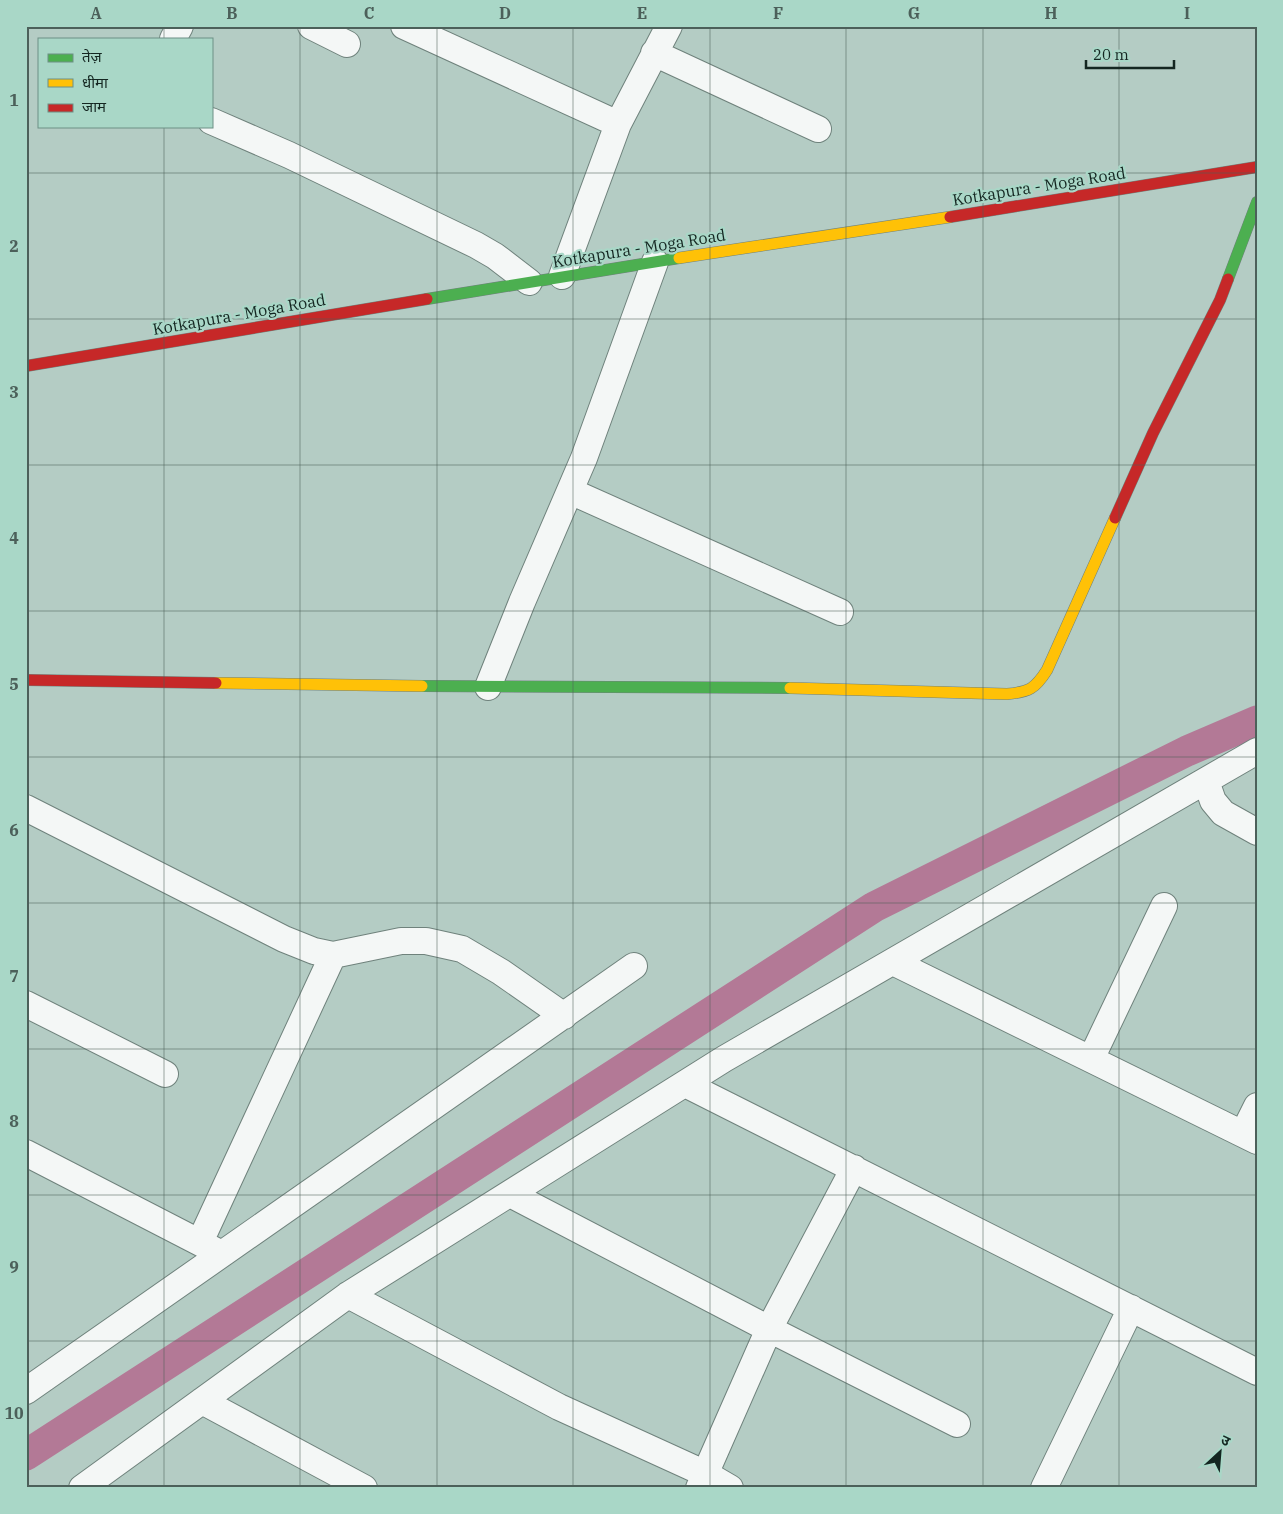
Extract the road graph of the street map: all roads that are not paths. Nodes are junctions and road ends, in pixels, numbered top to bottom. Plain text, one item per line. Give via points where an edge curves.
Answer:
1 (180, 26) edge
2 (310, 26) edge
3 (404, 26) edge
4 (669, 26) edge
5 (174, 38) edge
6 (347, 44) dead end
7 (654, 54) junction
8 (212, 121) edge
9 (618, 124) junction
10 (818, 130) dead end
11 (1257, 167) edge
12 (1256, 205) edge
13 (655, 262) junction
14 (562, 276) junction
15 (529, 282) junction
16 (26, 366) edge
17 (570, 491) junction
18 (840, 612) dead end
19 (26, 680) edge
20 (488, 687) junction
21 (1257, 751) edge
22 (1206, 781) junction
23 (26, 808) edge
24 (1257, 832) edge
25 (1164, 906) dead end
26 (333, 955) junction
27 (892, 962) junction
28 (634, 966) dead end
29 (26, 1004) edge
30 (564, 1016) junction
31 (1091, 1059) junction
32 (165, 1074) dead end
33 (685, 1084) junction
34 (1257, 1106) edge
35 (1250, 1137) edge
36 (26, 1153) edge
37 (854, 1168) junction
38 (510, 1194) junction
39 (200, 1242) junction
40 (223, 1254) junction
41 (348, 1295) junction
42 (1131, 1308) junction
43 (769, 1329) junction
44 (1257, 1372) edge
45 (26, 1391) edge
46 (202, 1401) junction
47 (956, 1424) dead end
48 (338, 1481) edge
49 (702, 1481) edge
50 (82, 1488) edge
51 (364, 1488) edge
52 (730, 1488) edge
53 (1044, 1488) edge

1 - 5 street
2 - 6 street
3 - 9 street
4 - 7 street
7 - 9 street
7 - 10 street
8 - 15 street via 476,245
9 - 14 street
11 - 13 main road, Kotkapura - Moga Road
12 - 20 main road via 1220,300 1153,433 1038,685 1026,692 1007,694 818,688
13 - 14 main road, Kotkapura - Moga Road
13 - 17 street
14 - 15 main road, Kotkapura - Moga Road
15 - 16 main road, Kotkapura - Moga Road
17 - 18 street
17 - 20 street
19 - 20 main road
21 - 22 street
22 - 24 street via 1213,801 1223,813
22 - 27 street
23 - 26 street via 284,939
25 - 31 street
26 - 30 street via 400,941 426,941 462,949
26 - 39 street
27 - 31 street
27 - 33 street
28 - 30 street
29 - 32 street
30 - 40 street
31 - 35 street
33 - 37 street
33 - 38 street
34 - 35 street
36 - 39 street
37 - 42 street
37 - 43 street
38 - 41 street
38 - 43 street
39 - 40 street
40 - 45 street
41 - 46 street
41 - 49 street
42 - 44 street
42 - 53 street
43 - 47 street
43 - 49 street
46 - 48 street
46 - 50 street
48 - 51 street
49 - 52 street

